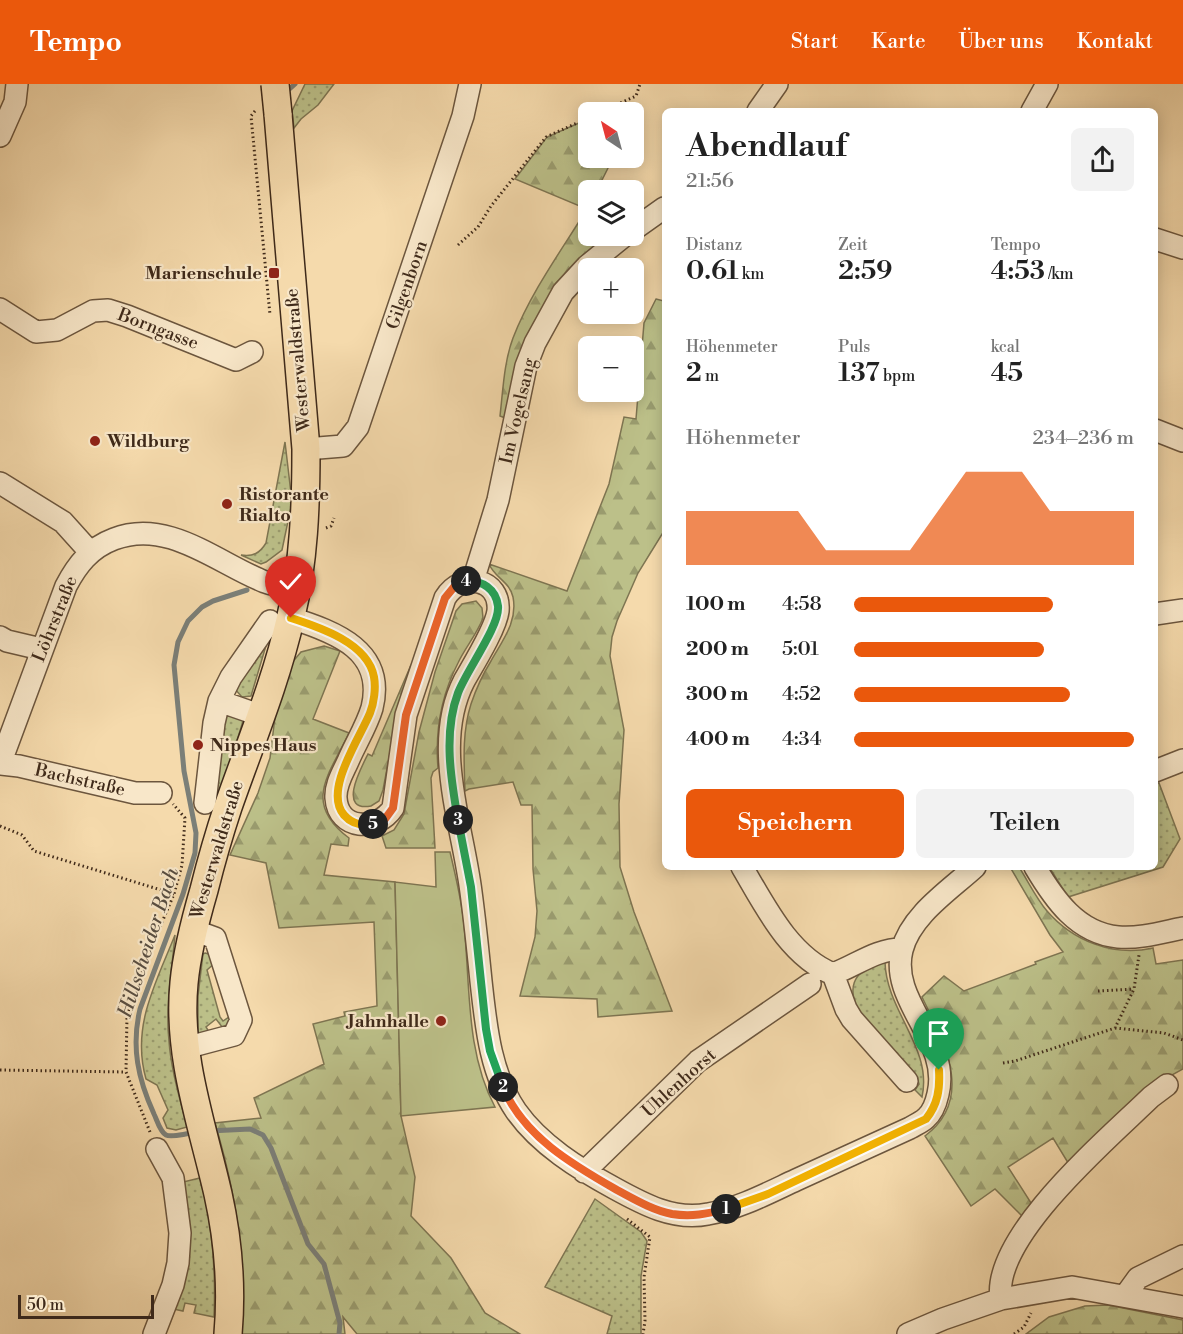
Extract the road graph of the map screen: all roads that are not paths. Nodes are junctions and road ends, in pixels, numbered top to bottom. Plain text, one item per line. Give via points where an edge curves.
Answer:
1 (17, 84) edge
2 (276, 84) edge
3 (470, 84) edge
4 (777, 84) edge
5 (1047, 84) edge
6 (760, 108) edge
7 (1034, 108) edge
8 (0, 136) edge
9 (662, 209) edge
10 (644, 222) edge
11 (1158, 240) edge
12 (612, 246) edge
13 (1183, 248) edge
14 (0, 309) edge
15 (252, 352) dead end
16 (1158, 431) edge
17 (1183, 441) edge
18 (306, 449) junction
19 (0, 483) edge
20 (90, 552) junction
21 (473, 581) junction
22 (297, 589) junction
23 (1183, 610) edge
24 (1158, 614) edge
25 (280, 619) junction
26 (0, 637) edge
27 (41, 649) junction
28 (219, 701) junction
29 (262, 716) junction
30 (1183, 760) edge
31 (0, 764) edge
32 (1158, 770) edge
33 (161, 794) road end
34 (205, 803) dead end
35 (744, 870) edge
36 (972, 870) edge
37 (1037, 870) edge
38 (1183, 928) edge
39 (193, 930) junction
40 (902, 949) junction
41 (833, 974) junction
42 (810, 984) dead end
43 (185, 1048) junction
44 (908, 1081) dead end
45 (1167, 1085) dead end
46 (157, 1149) road end
47 (584, 1172) junction
48 (1183, 1256) edge
49 (1125, 1296) junction
50 (1001, 1299) junction
51 (1183, 1307) edge
52 (154, 1334) edge
53 (228, 1334) edge
54 (908, 1334) edge

1 - 8 street via 15,102
2 - 18 main road, Westerwaldstraße, bridge via 267,112
3 - 18 street, Gilgenborn via 456,138 358,427 343,446
4 - 6 street
5 - 7 street
9 - 10 street
11 - 13 street
12 - 21 street, Im Vogelsang via 563,292 535,343 526,366 498,500
14 - 15 street, Borngasse via 36,332 57,330 93,311 108,310 236,360
16 - 17 street
18 - 22 main road, Westerwaldstraße via 306,499
19 - 20 street via 63,522
20 - 22 street, Löhrstraße via 124,534 164,535 267,582
20 - 27 street, Löhrstraße via 66,586
21 - 25 street via 459,583 445,598 406,715 395,801 389,814 372,824 355,824 347,819 336,796 371,711 374,675 365,658 344,640 322,628
21 - 47 street via 493,592 498,614 458,692 451,718 450,747 452,788 471,887 490,1051 516,1111
22 - 25 main road, Westerwaldstraße
23 - 24 street
25 - 28 street via 231,677
25 - 29 main road, Westerwaldstraße
26 - 27 street
27 - 31 street, Löhrstraße
28 - 29 street
28 - 34 street
29 - 39 main road, Westerwaldstraße via 221,829
30 - 32 street
31 - 33 street, Bachstraße via 135,793
35 - 41 street via 792,943 819,968
36 - 40 street via 919,919
37 - 38 street via 1065,911 1098,932 1118,938
39 - 43 main road, Westerwaldstraße via 184,987
39 - 43 street via 215,938 241,1020 234,1035
40 - 41 street via 878,952
40 - 47 street via 902,982 929,1036 939,1070 937,1098 926,1119 768,1194 696,1216 670,1214 642,1204
41 - 44 street via 852,1019
42 - 47 street, Uhlenhorst via 698,1061
43 - 53 main road, Westerwaldstraße via 224,1226
45 - 50 street via 1036,1212 1002,1276
46 - 52 street via 173,1178 180,1233 173,1285
48 - 49 street via 1138,1278
49 - 50 street via 1072,1287
49 - 51 street
50 - 54 street

